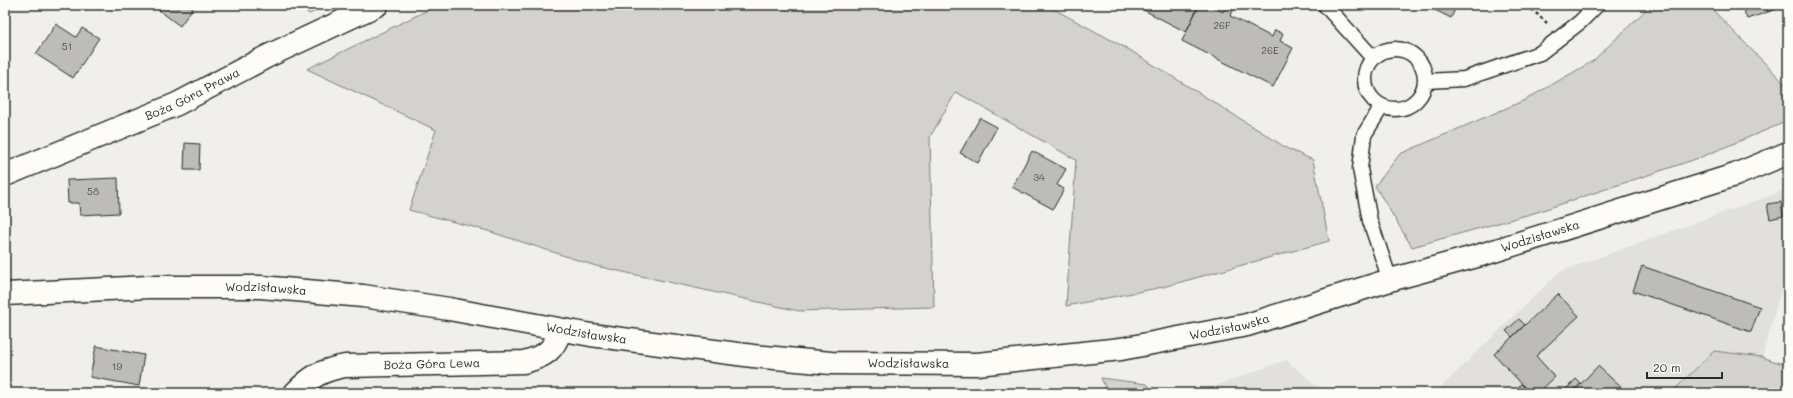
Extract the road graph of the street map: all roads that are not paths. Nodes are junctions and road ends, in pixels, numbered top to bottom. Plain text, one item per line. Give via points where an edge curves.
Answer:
1 (377, 5) edge
2 (1325, 5) edge
3 (1598, 5) edge
4 (1373, 58) junction
5 (1426, 80) junction
6 (1382, 106) junction
7 (1788, 153) edge
8 (5, 176) edge
9 (1390, 280) junction
10 (5, 294) edge
11 (561, 330) junction
12 (295, 393) edge

1 - 8 main road, Boża Góra Prawa via 268,56 177,104
2 - 4 lane
3 - 5 lane via 1540,53 1464,79
4 - 5 lane via 1387,50 1402,49 1412,53 1420,61
4 - 6 lane via 1367,67 1366,90
5 - 6 lane via 1421,94 1411,105 1396,109
6 - 9 lane via 1364,135 1360,169 1370,221
7 - 9 main road, Wodzisławska via 1719,180
9 - 11 main road, Wodzisławska via 1239,326 1121,349 977,364 832,363 673,346
10 - 11 main road, Wodzisławska via 149,287 261,287 363,296
11 - 12 main road, Boża Góra Lewa via 556,342 542,357 524,362 345,366 327,369 307,380

